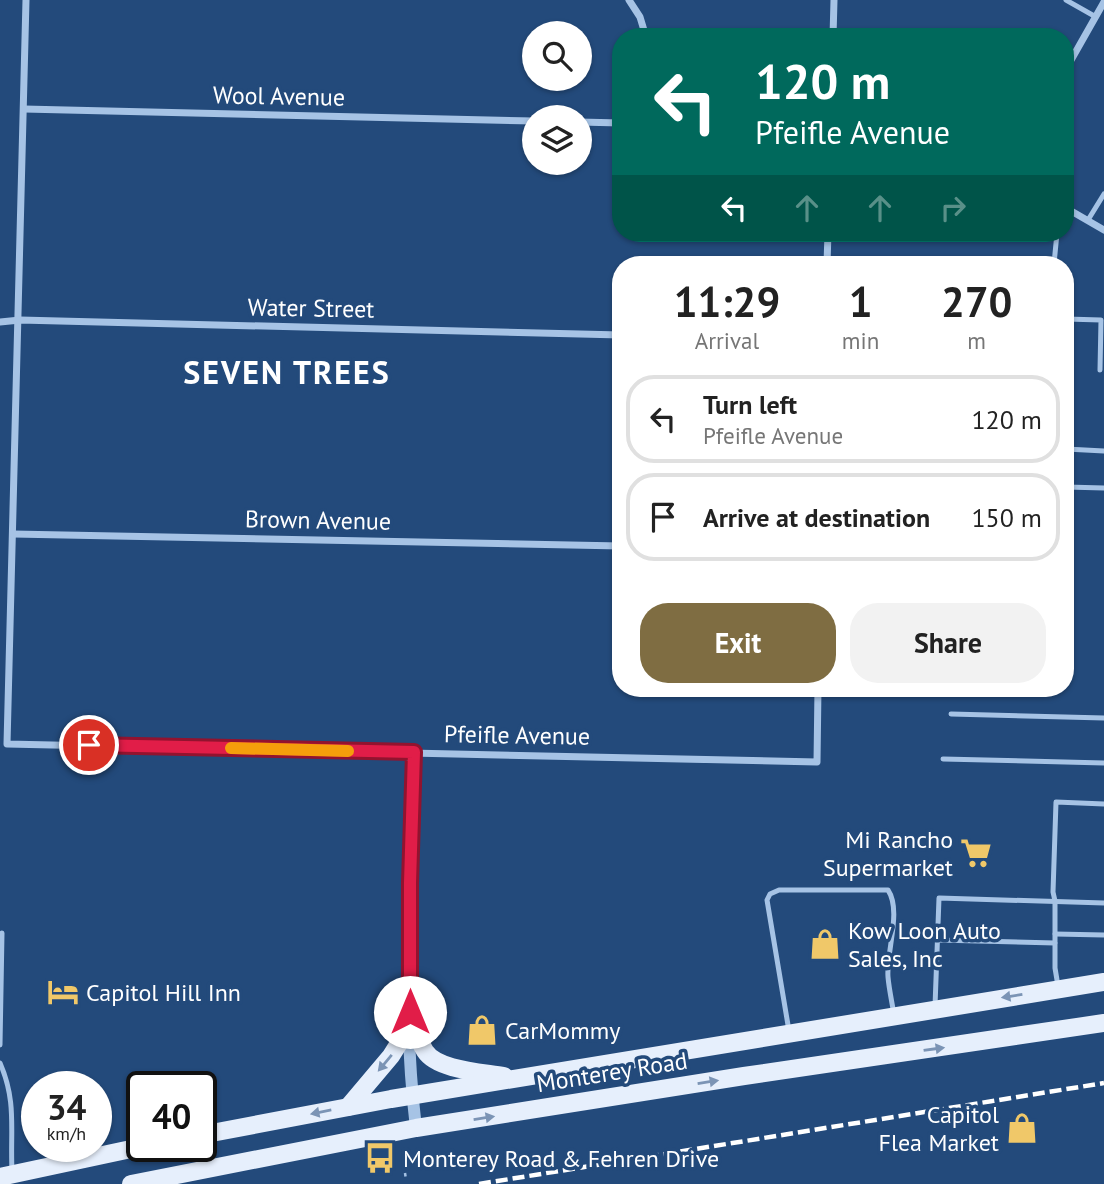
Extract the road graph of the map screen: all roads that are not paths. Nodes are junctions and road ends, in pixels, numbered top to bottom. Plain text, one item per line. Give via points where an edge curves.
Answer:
1 (26, 0) edge
2 (629, 0) edge
3 (834, 0) edge
4 (1066, 0) edge
5 (1104, 2) edge
6 (1096, 17) junction
7 (643, 28) edge
8 (833, 28) edge
9 (1074, 55) edge
10 (24, 109) junction
11 (522, 121) edge
12 (592, 122) edge
13 (612, 122) edge
14 (1104, 194) edge
15 (1074, 214) edge
16 (1088, 220) junction
17 (1104, 230) edge
18 (1074, 319) edge
19 (20, 320) junction
20 (0, 321) edge
21 (612, 335) edge
22 (1100, 370) dead end
23 (1074, 449) edge
24 (1104, 451) edge
25 (1074, 487) edge
26 (1104, 488) edge
27 (13, 534) junction
28 (612, 546) edge
29 (818, 697) edge
30 (951, 714) dead end
31 (1104, 718) edge
32 (414, 752) junction
33 (943, 760) dead end
34 (1104, 763) edge
35 (1104, 804) edge
36 (1055, 901) junction
37 (1104, 903) edge
38 (2, 933) dead end
39 (1055, 934) junction
40 (1104, 935) edge
41 (937, 940) junction
42 (1055, 943) junction
43 (1104, 982) edge
44 (1059, 989) junction
45 (935, 1009) junction
46 (410, 1013) junction
47 (895, 1016) junction
48 (1104, 1023) edge
49 (789, 1034) junction
50 (0, 1045) edge
51 (0, 1063) edge
52 (514, 1079) junction
53 (412, 1096) junction
54 (348, 1107) junction
55 (416, 1128) junction
56 (217, 1132) edge
57 (126, 1150) edge
58 (6, 1176) edge
59 (131, 1184) edge

1 - 10 street
2 - 7 street
3 - 8 street
4 - 6 lane
5 - 6 street
6 - 9 street
10 - 11 street, Wool Avenue
10 - 19 street
12 - 13 street
14 - 16 lane
15 - 16 street
16 - 17 street
18 - 22 lane via 1101,320
19 - 20 street, Water Street
19 - 21 street, Water Street
19 - 27 street
23 - 24 lane
25 - 26 lane
27 - 28 street, Brown Avenue
27 - 32 street, Pfeifle Avenue via 7,744
29 - 32 street, Pfeifle Avenue via 817,762
30 - 31 lane
32 - 46 street
33 - 34 lane
35 - 36 lane via 1056,802
36 - 37 lane
36 - 39 lane
36 - 41 lane via 939,898
38 - 50 lane
39 - 40 lane
39 - 42 lane
41 - 42 lane
41 - 45 lane
42 - 44 lane
43 - 44 main road, Monterey Road
44 -> 45 main road, Monterey Road
45 - 47 main road, Monterey Road
46 - 52 main road via 425,1051 437,1062
46 - 53 street
46 -> 54 main road via 391,1056
47 - 49 main road, Monterey Road
47 - 49 lane via 888,975 892,941 888,890 779,890 767,900
55 -> 48 main road, Monterey Road
49 - 52 main road, Monterey Road
51 - 58 lane via 12,1104
52 - 53 main road, Monterey Road
53 - 54 main road, Monterey Road
53 - 55 street
54 -> 56 main road, Monterey Road
55 - 59 main road, Monterey Road
57 - 58 main road

